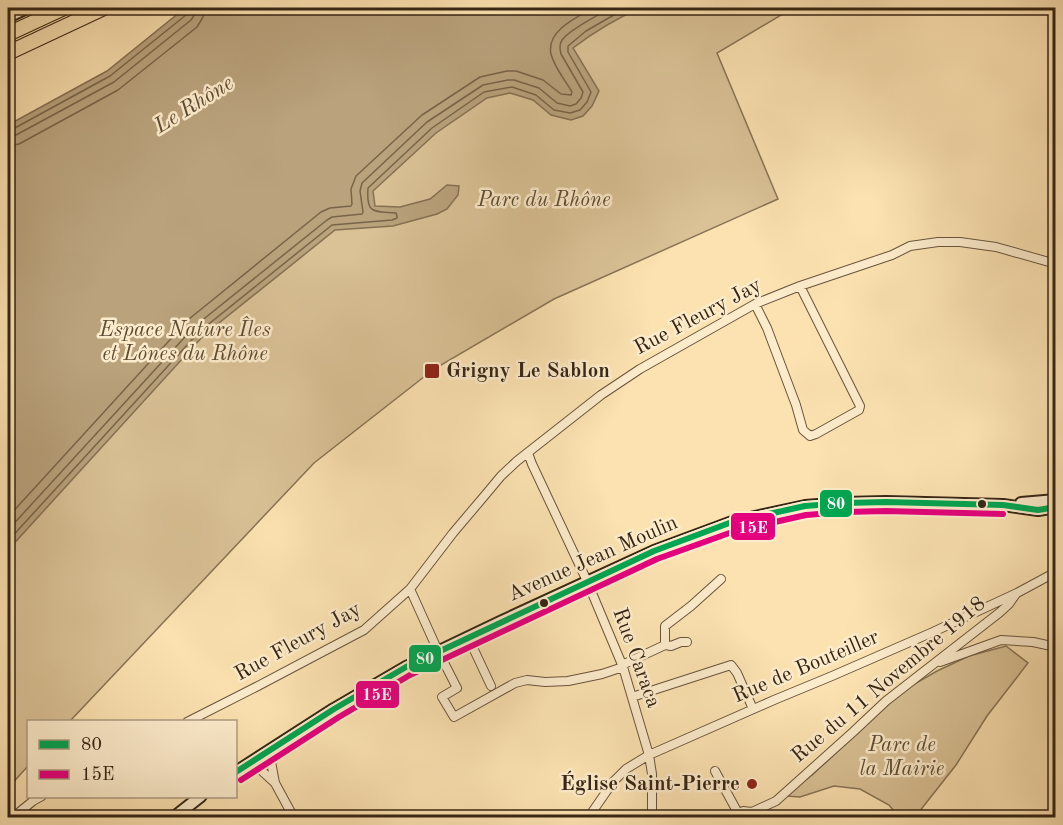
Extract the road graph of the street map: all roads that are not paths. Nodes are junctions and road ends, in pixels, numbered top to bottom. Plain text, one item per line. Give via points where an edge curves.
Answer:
1 (27, 8) edge
2 (64, 8) edge
3 (104, 8) edge
4 (8, 16) edge
5 (8, 34) edge
6 (8, 53) edge
7 (1056, 264) edge
8 (800, 286) junction
9 (755, 304) junction
10 (528, 453) junction
11 (1056, 500) edge
12 (1003, 505) junction
13 (1056, 507) edge
14 (1056, 572) edge
15 (721, 579) dead end
16 (587, 581) junction
17 (410, 589) junction
18 (1017, 593) junction
19 (468, 637) junction
20 (687, 642) dead end
21 (665, 645) junction
22 (1056, 647) edge
23 (438, 651) junction
24 (933, 664) junction
25 (623, 666) junction
26 (491, 687) dead end
27 (632, 697) junction
28 (753, 709) junction
29 (191, 720) edge
30 (269, 751) junction
31 (649, 755) junction
32 (252, 762) junction
33 (237, 771) edge
34 (715, 771) dead end
35 (275, 783) junction
36 (39, 798) edge
37 (198, 798) edge
38 (24, 808) junction
39 (738, 813) junction
40 (753, 815) edge
41 (12, 818) edge
42 (30, 818) edge
43 (172, 818) edge
44 (294, 818) edge
45 (588, 818) edge
46 (652, 818) edge
47 (728, 818) edge

1 - 4 main road
2 - 5 highway
3 - 6 highway
7 - 8 street, Rue Fleury Jay via 996,248 938,242 910,246
8 - 9 street, Rue Fleury Jay
8 - 9 street via 860,406 860,410 816,434 810,436 803,430
9 - 10 street, Rue Fleury Jay via 640,369
10 - 16 street, Rue Caraca
10 - 17 street, Rue Fleury Jay via 501,476
11 - 12 main road, Avenue Jean Moulin
12 - 13 main road, Avenue Jean Moulin via 1038,510
12 - 16 main road, Avenue Jean Moulin via 886,502 805,506 732,522
14 - 18 street, Rue de Bouteiller
15 - 21 street via 665,626
16 - 19 main road, Avenue Jean Moulin
16 - 25 street, Rue Caraca
17 - 23 street
17 - 29 street, Rue Fleury Jay via 364,630
18 - 24 street, Rue du 11 Novembre 1918 via 999,613
18 - 28 street, Rue de Bouteiller
19 - 23 main road, Avenue Jean Moulin
19 - 26 street
20 - 21 street
21 - 25 street
22 - 24 street via 1001,640
23 - 25 street via 457,688 442,698 454,717 515,683 568,681
23 - 30 main road, Avenue Jean Moulin via 334,709
24 - 40 street, Rue du 11 Novembre 1918 via 886,701 776,801
25 - 27 street, Rue Caraca
27 - 28 street via 731,665
27 - 31 street, Rue Caraca
28 - 31 street, Rue de Bouteiller
30 - 32 main road, Avenue Jean Moulin
30 - 35 street
31 - 45 street, Rue de Bouteiller via 613,782
31 - 46 street, Rue Caraca
32 - 33 main road, Avenue Jean Moulin
32 - 35 street
34 - 39 street
35 - 44 street
36 - 38 street
37 - 43 main road
38 - 41 street
38 - 42 street
39 - 40 street
39 - 47 street

